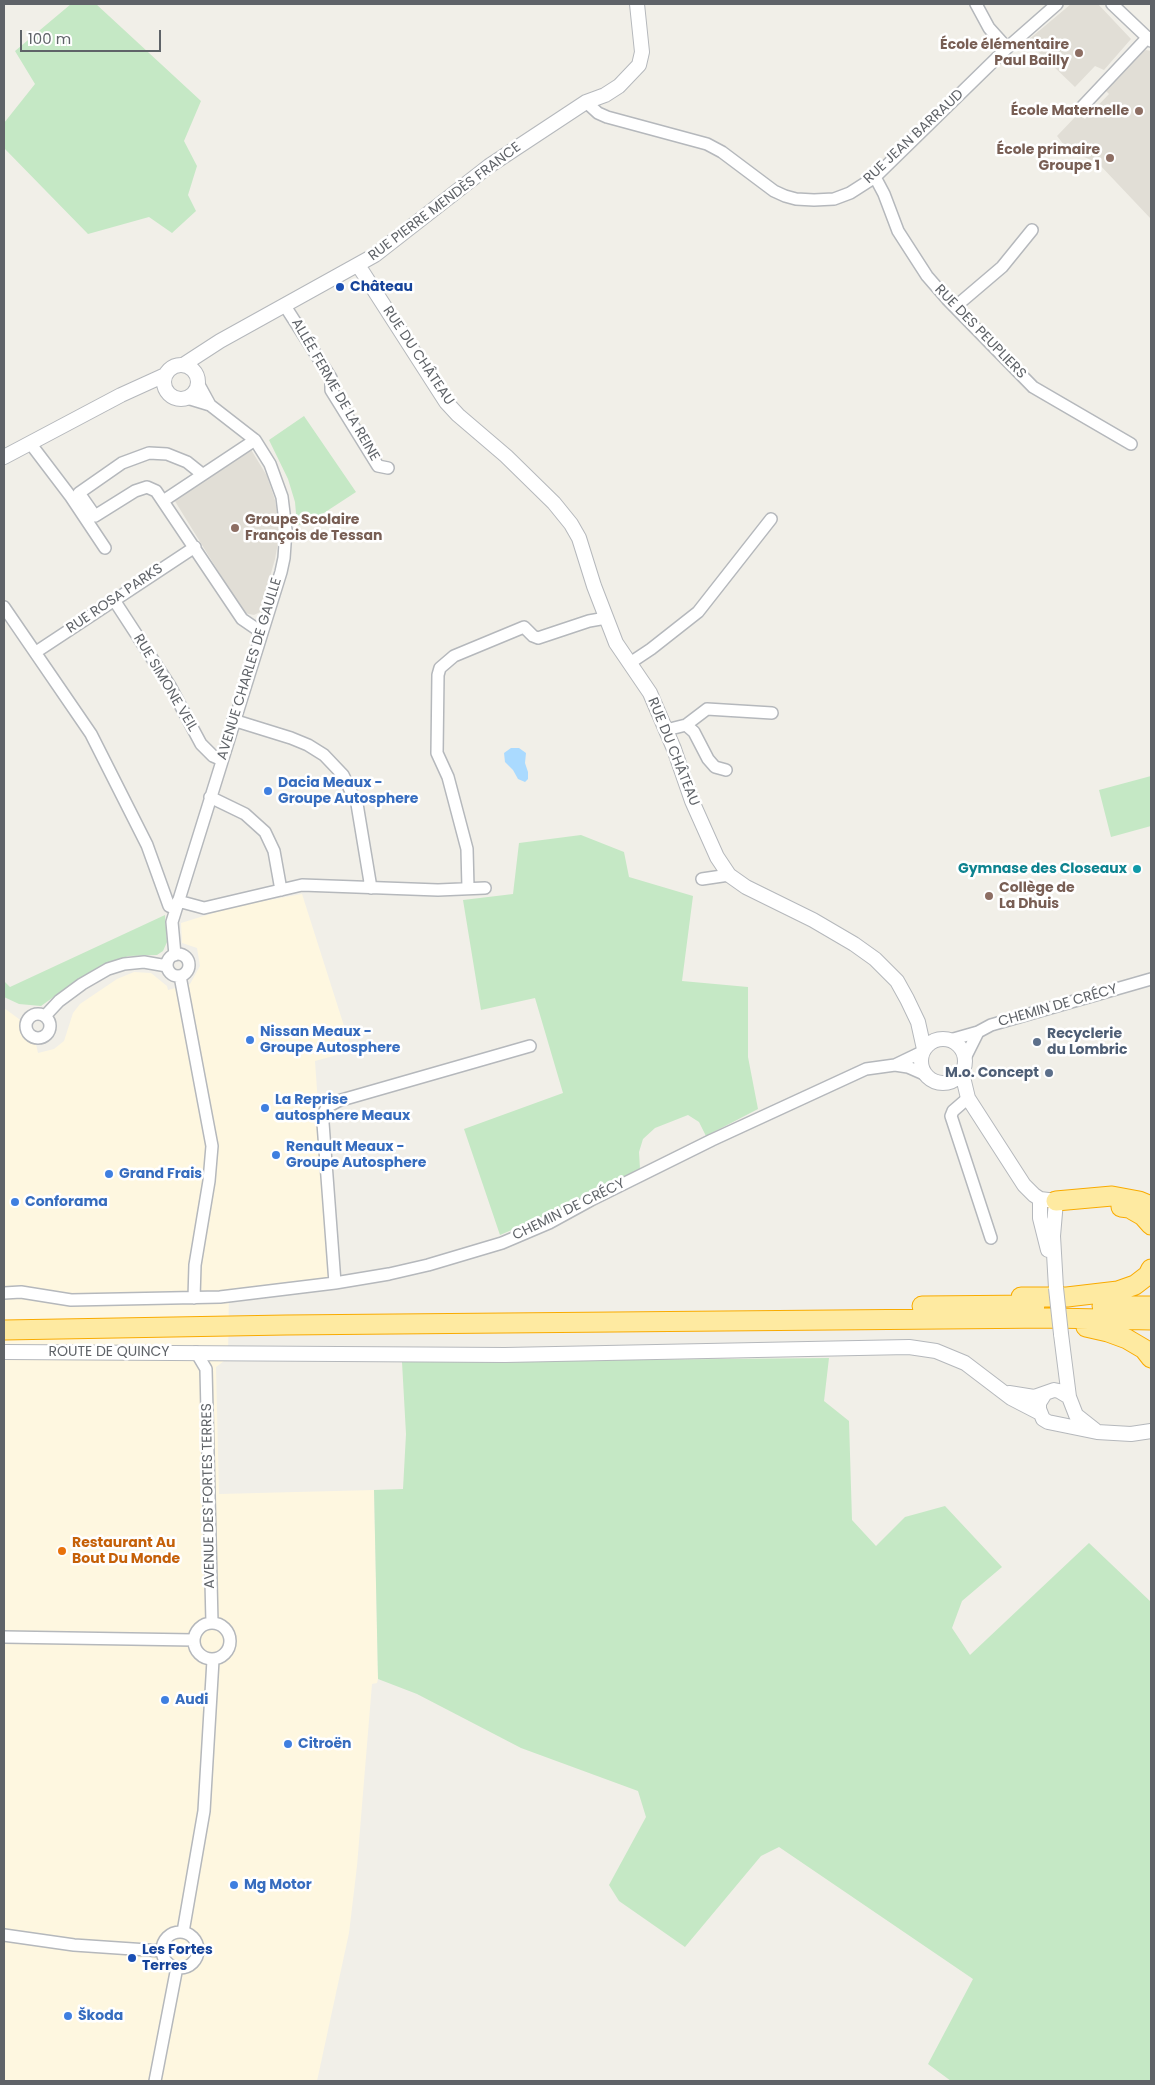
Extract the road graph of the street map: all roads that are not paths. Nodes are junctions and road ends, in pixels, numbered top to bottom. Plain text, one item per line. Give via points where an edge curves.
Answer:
1 (637, 4) edge
2 (976, 4) edge
3 (1057, 4) edge
4 (1112, 4) edge
5 (1150, 39) edge
6 (1007, 48) junction
7 (586, 102) junction
8 (1081, 108) dead end
9 (875, 177) junction
10 (1032, 230) dead end
11 (358, 265) junction
12 (285, 306) junction
13 (955, 307) junction
14 (216, 344) junction
15 (183, 365) junction
16 (165, 375) junction
17 (197, 378) junction
18 (167, 392) junction
19 (121, 395) junction
20 (187, 398) junction
21 (210, 405) junction
22 (255, 440) junction
23 (30, 443) junction
24 (1131, 444) dead end
25 (4, 457) edge
26 (388, 468) dead end
27 (202, 474) junction
28 (163, 501) junction
29 (771, 519) dead end
30 (195, 547) junction
31 (105, 548) dead end
32 (114, 600) junction
33 (4, 607) edge
34 (606, 618) junction
35 (261, 632) junction
36 (36, 652) junction
37 (630, 663) junction
38 (772, 713) dead end
39 (233, 720) junction
40 (686, 725) junction
41 (666, 730) junction
42 (222, 760) junction
43 (726, 770) dead end
44 (210, 797) junction
45 (729, 875) junction
46 (702, 879) dead end
47 (371, 888) junction
48 (468, 888) junction
49 (485, 888) dead end
50 (281, 890) junction
51 (177, 905) junction
52 (175, 955) junction
53 (167, 966) junction
54 (180, 976) junction
55 (1151, 979) edge
56 (45, 1016) dead end
57 (978, 1032) junction
58 (950, 1040) junction
59 (530, 1046) dead end
60 (923, 1050) junction
61 (965, 1058) junction
62 (896, 1065) junction
63 (962, 1073) junction
64 (924, 1074) junction
65 (944, 1084) junction
66 (968, 1098) junction
67 (1048, 1200) junction
68 (1091, 1200) junction
69 (1151, 1206) edge
70 (1151, 1225) edge
71 (991, 1238) dead end
72 (1151, 1269) edge
73 (335, 1283) junction
74 (4, 1293) edge
75 (194, 1298) junction
76 (1002, 1305) junction
77 (1151, 1306) edge
78 (4, 1318) edge
79 (1052, 1318) junction
80 (1151, 1320) edge
81 (4, 1330) edge
82 (1063, 1350) junction
83 (4, 1352) edge
84 (196, 1352) junction
85 (213, 1352) junction
86 (1151, 1358) edge
87 (206, 1369) junction
88 (1000, 1389) junction
89 (1047, 1393) junction
90 (1070, 1402) junction
91 (1040, 1413) junction
92 (1059, 1424) junction
93 (1151, 1431) edge
94 (1097, 1432) junction
95 (212, 1622) junction
96 (4, 1637) edge
97 (194, 1640) junction
98 (213, 1660) junction
99 (183, 1932) junction
100 (4, 1935) edge
101 (162, 1951) junction
102 (177, 1967) junction
103 (155, 2081) edge

1 - 7 street, RUE PIERRE MENDÈS FRANCE via 642,52 639,65 605,96
2 - 6 street via 989,28
3 - 6 street, RUE JEAN BARRAUD
4 - 5 street
5 - 8 street
6 - 9 street, RUE JEAN BARRAUD
7 - 9 street, RUE JEAN BARRAUD via 607,117 707,144 774,191 796,199 834,199
7 - 11 street, RUE PIERRE MENDÈS FRANCE via 489,166
9 - 13 street, RUE DES PEUPLIERS via 898,232 927,276
10 - 13 street via 1002,267
11 - 12 street, RUE PIERRE MENDÈS FRANCE
11 - 34 street, RUE DU CHÂTEAU via 446,402 506,456 571,524 579,538
12 - 14 street, RUE PIERRE MENDÈS FRANCE
12 - 26 street, ALLÉE FERME DE LA REINE via 331,378 331,390 378,466
13 - 24 street, RUE DES PEUPLIERS via 1033,387
14 - 15 street, RUE PIERRE MENDÈS FRANCE
14 - 17 street, RUE PIERRE MENDÈS FRANCE
15 - 16 street via 172,367
15 - 17 street via 193,369
16 - 18 street
16 - 19 street
17 - 20 street via 194,392
17 - 21 street, AVENUE CHARLES DE GAULLE
18 - 19 street
18 - 20 street via 178,398
19 - 23 street
20 - 21 street, AVENUE CHARLES DE GAULLE
21 - 22 street, AVENUE CHARLES DE GAULLE
22 - 27 street
22 - 35 street, AVENUE CHARLES DE GAULLE via 270,464 282,497 286,530 284,558
23 - 25 street
23 - 31 street
27 - 28 street
27 - 28 street via 187,462 167,454 149,453 122,463 79,493 95,516 147,487 156,491
28 - 30 street
29 - 37 street via 698,612
30 - 32 street, RUE ROSA PARKS
30 - 35 street via 242,619
32 - 36 street, RUE ROSA PARKS
32 - 42 street, RUE SIMONE VEIL via 170,686 202,744
33 - 36 street
34 - 37 street, RUE DU CHÂTEAU via 616,643
34 - 48 street via 538,638 524,627 454,656 440,668 437,753 448,777 466,849
35 - 39 street, AVENUE CHARLES DE GAULLE
36 - 51 street via 91,734 146,844 169,906
37 - 41 street, RUE DU CHÂTEAU via 650,693
38 - 40 street via 707,709
39 - 42 street, AVENUE CHARLES DE GAULLE
39 - 47 street via 308,745 324,755 343,775 357,804
40 - 41 street
40 - 43 street via 694,732 708,759 716,767
41 - 45 street, RUE DU CHÂTEAU via 692,801 717,857
42 - 44 street, AVENUE CHARLES DE GAULLE
44 - 50 street via 245,814 265,832 274,851
44 - 51 street, AVENUE CHARLES DE GAULLE
45 - 46 street
45 - 60 street, RUE DU CHÂTEAU via 746,887 813,920 875,959 897,981 907,999 918,1022
47 - 48 street
47 - 50 street via 302,885
48 - 49 street
50 - 51 street via 204,908
51 - 52 street, AVENUE CHARLES DE GAULLE via 172,922
52 - 53 street
52 - 54 street via 185,957 189,963 186,973
53 - 54 street via 170,972
53 - 56 street via 144,962 108,968 82,984
54 - 75 street via 212,1146 195,1265
55 - 57 street, CHEMIN DE CRÉCY via 991,1025
57 - 58 street, CHEMIN DE CRÉCY
57 - 61 street
58 - 60 street via 935,1040
58 - 61 street via 960,1047
59 - 73 street via 338,1101 327,1107 324,1123
60 - 62 street, CHEMIN DE CRÉCY
60 - 64 street via 920,1063
61 - 63 street
62 - 64 street, CHEMIN DE CRÉCY
62 - 73 street, CHEMIN DE CRÉCY via 866,1069 784,1106 549,1223 502,1243 428,1265
63 - 65 street via 954,1081
63 - 66 street
64 - 65 street via 932,1082
65 - 66 street
66 - 67 street via 1024,1185 1034,1196
66 - 71 street via 951,1116
67 - 68 highway
67 - 82 street, bridge via 1053,1223
68 - 69 highway via 1112,1196
68 - 70 highway via 1129,1208
72 - 76 highway via 1135,1285 1118,1292 1011,1298
73 - 75 street, CHEMIN DE CRÉCY
74 - 75 street, CHEMIN DE CRÉCY via 21,1292 71,1300
76 - 77 highway
76 - 78 highway
79 - 80 highway
79 - 81 highway
79 - 86 highway via 1065,1326 1096,1329 1127,1338
82 - 89 street via 1059,1374
82 - 90 street
83 - 84 street, ROUTE DE QUINCY
84 - 85 street, ROUTE DE QUINCY
84 - 87 street, AVENUE DES FORTES TERRES
85 - 87 street, AVENUE DES FORTES TERRES
85 - 88 street, ROUTE DE QUINCY via 505,1355 909,1347 936,1351 965,1364
87 - 95 street, AVENUE DES FORTES TERRES
88 - 89 street via 1021,1396
88 - 91 street, ROUTE DE QUINCY
89 - 90 street via 1059,1391
89 - 91 street via 1039,1403
90 - 92 street via 1069,1417
90 - 94 street via 1076,1414
91 - 92 street via 1048,1422
92 - 94 street
93 - 94 street via 1131,1434
95 - 97 street via 202,1626
95 - 98 street via 227,1630 231,1641 228,1652
96 - 97 street
97 - 98 street via 197,1652
98 - 99 street via 204,1811
99 - 101 street via 170,1935
99 - 102 street via 195,1940 197,1955 191,1964
100 - 101 street via 74,1945
101 - 102 street via 166,1962
102 - 103 street

